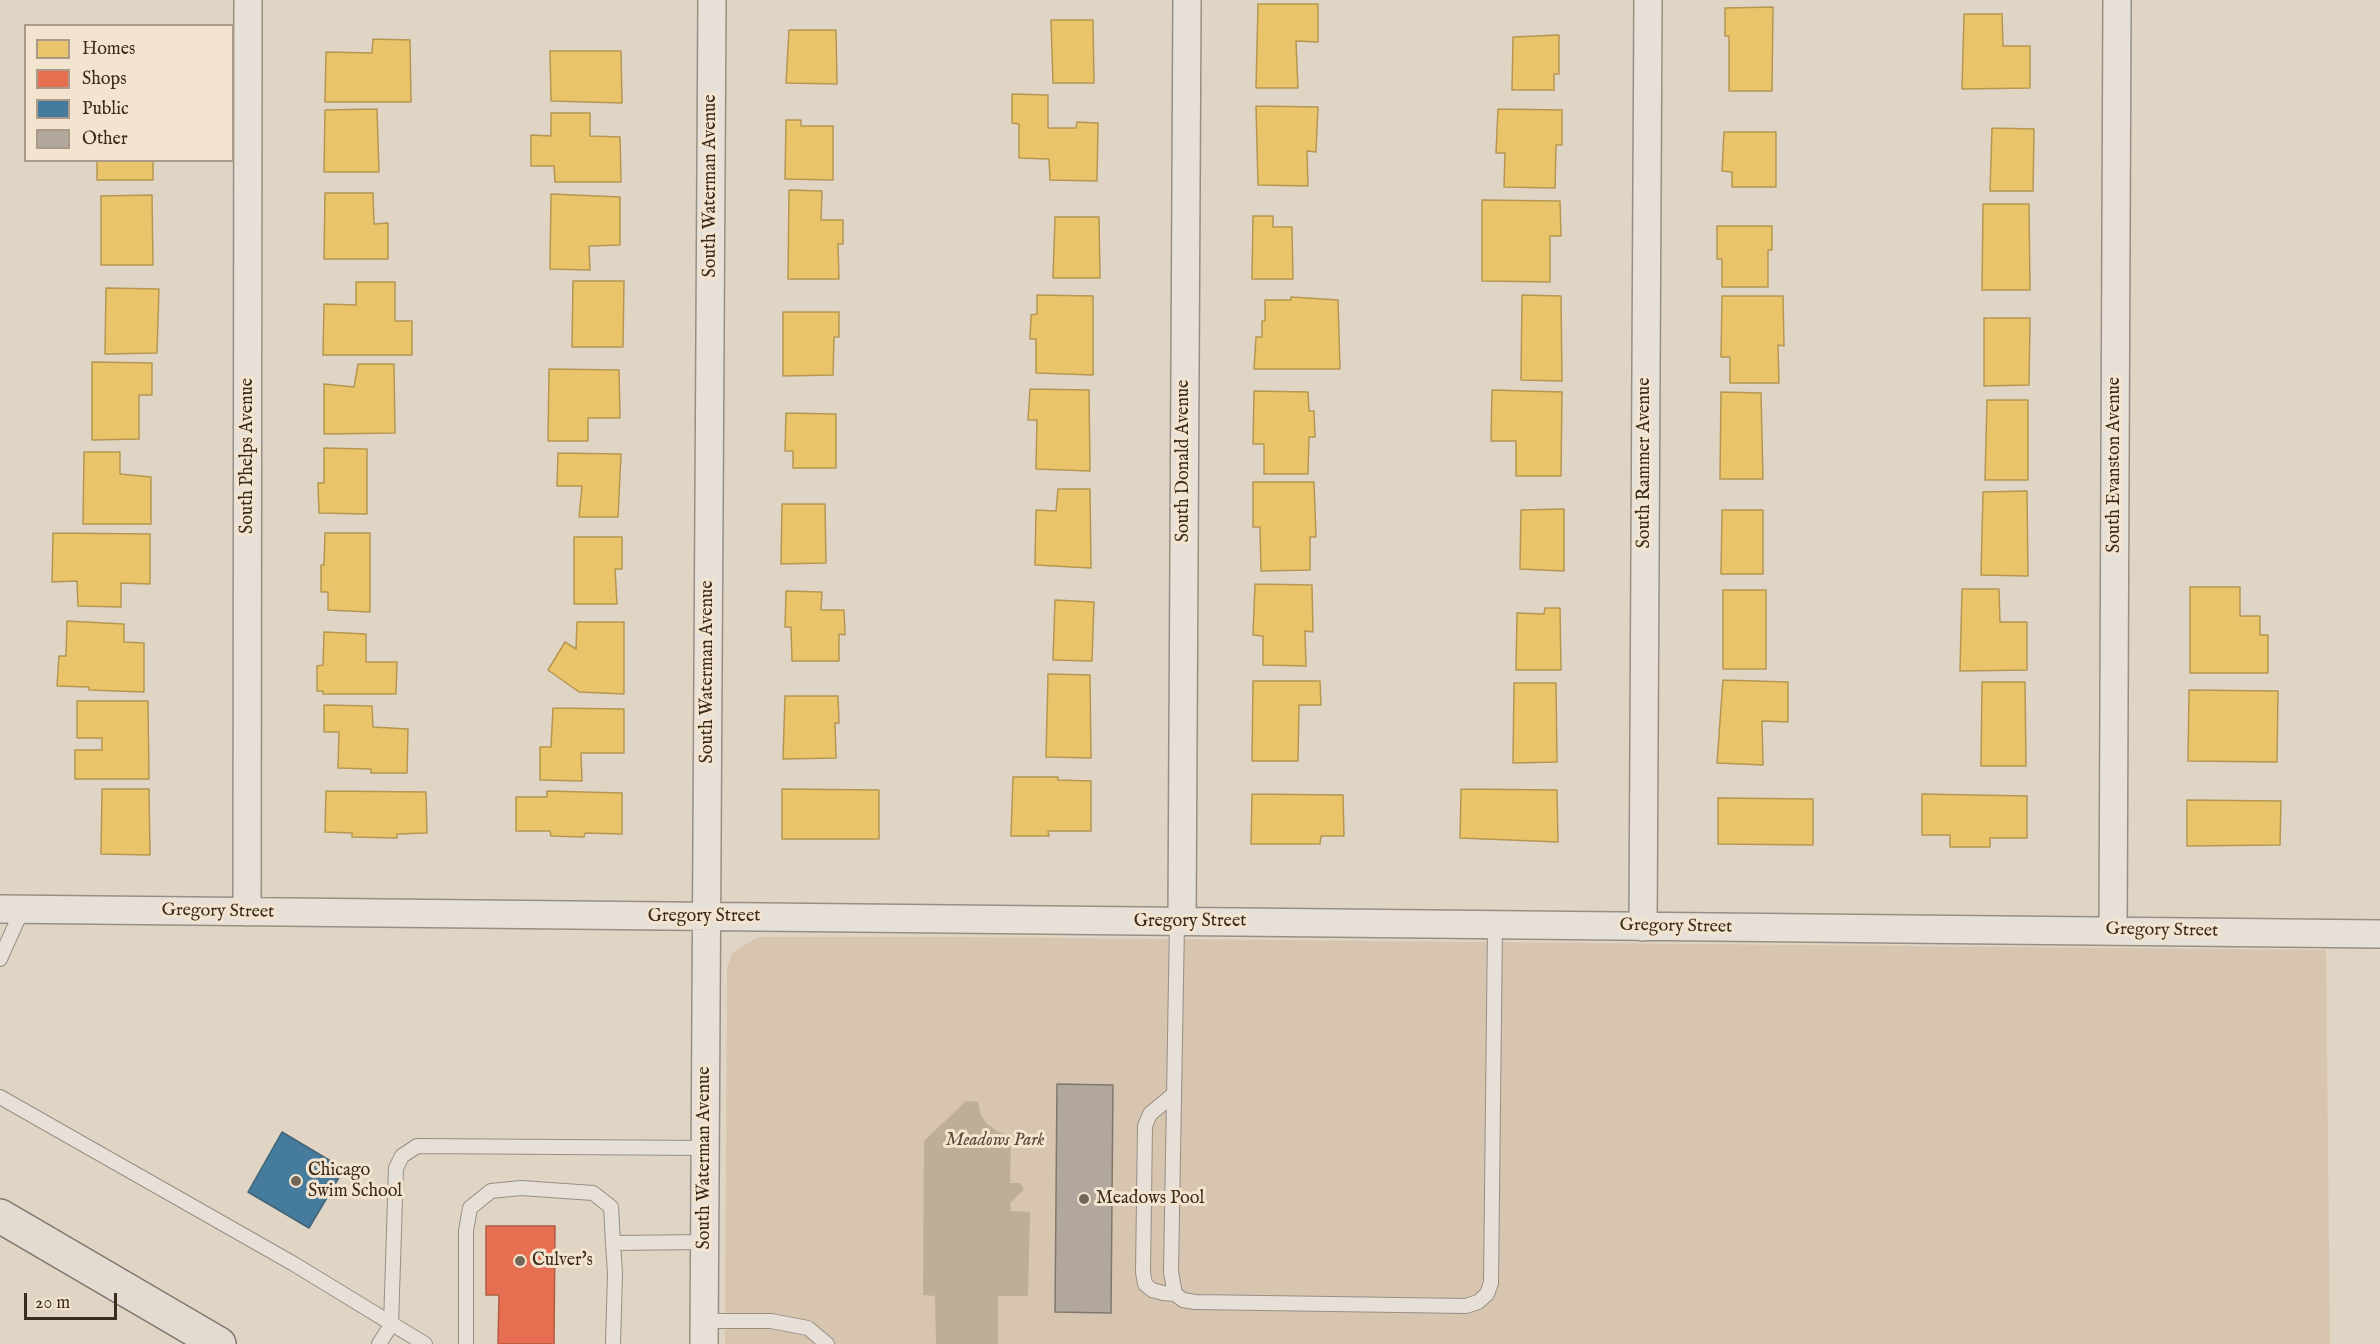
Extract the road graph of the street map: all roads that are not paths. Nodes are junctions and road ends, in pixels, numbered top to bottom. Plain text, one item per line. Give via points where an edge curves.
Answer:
1 (248, 0) edge
2 (712, 0) edge
3 (1187, 0) edge
4 (1648, 0) edge
5 (2117, 0) edge
6 (11, 910) edge
7 (247, 912) junction
8 (707, 918) junction
9 (1180, 922) junction
10 (1495, 925) junction
11 (1643, 927) junction
12 (2113, 931) junction
13 (2380, 934) edge
14 (0, 959) edge
15 (1174, 1094) junction
16 (0, 1097) edge
17 (706, 1148) junction
18 (0, 1216) edge
19 (705, 1242) junction
20 (613, 1243) junction
21 (1175, 1294) junction
22 (391, 1325) junction
23 (704, 1332) edge
24 (219, 1344) edge
25 (379, 1344) edge
26 (425, 1344) edge
27 (466, 1344) edge
28 (613, 1344) edge
29 (827, 1344) edge

1 - 7 street, South Phelps Avenue
2 - 8 street, South Waterman Avenue
3 - 9 street, South Donald Avenue
4 - 11 street, South Rammer Avenue
5 - 12 street, South Evanston Avenue
6 - 7 street, Gregory Street
6 - 14 lane
7 - 8 street, Gregory Street
8 - 9 street, Gregory Street
8 - 17 street, South Waterman Avenue
9 - 10 street, Gregory Street
9 - 15 lane
10 - 11 street, Gregory Street
10 - 21 lane via 1491,1283 1487,1294 1466,1306 1195,1302
11 - 12 street, Gregory Street
12 - 13 street, Gregory Street
15 - 21 lane via 1171,1272
15 - 21 lane via 1150,1114 1145,1126 1143,1272 1145,1284 1152,1290
16 - 22 lane via 294,1264
17 - 19 street, South Waterman Avenue
17 - 22 lane via 417,1146 402,1155 396,1168
18 - 24 main road
19 - 20 lane
19 - 23 street, South Waterman Avenue
20 - 27 lane via 611,1207 593,1193 521,1188 491,1191 470,1208 466,1231
20 - 28 lane
22 - 25 lane
22 - 26 lane
23 - 29 lane via 771,1321 808,1328

